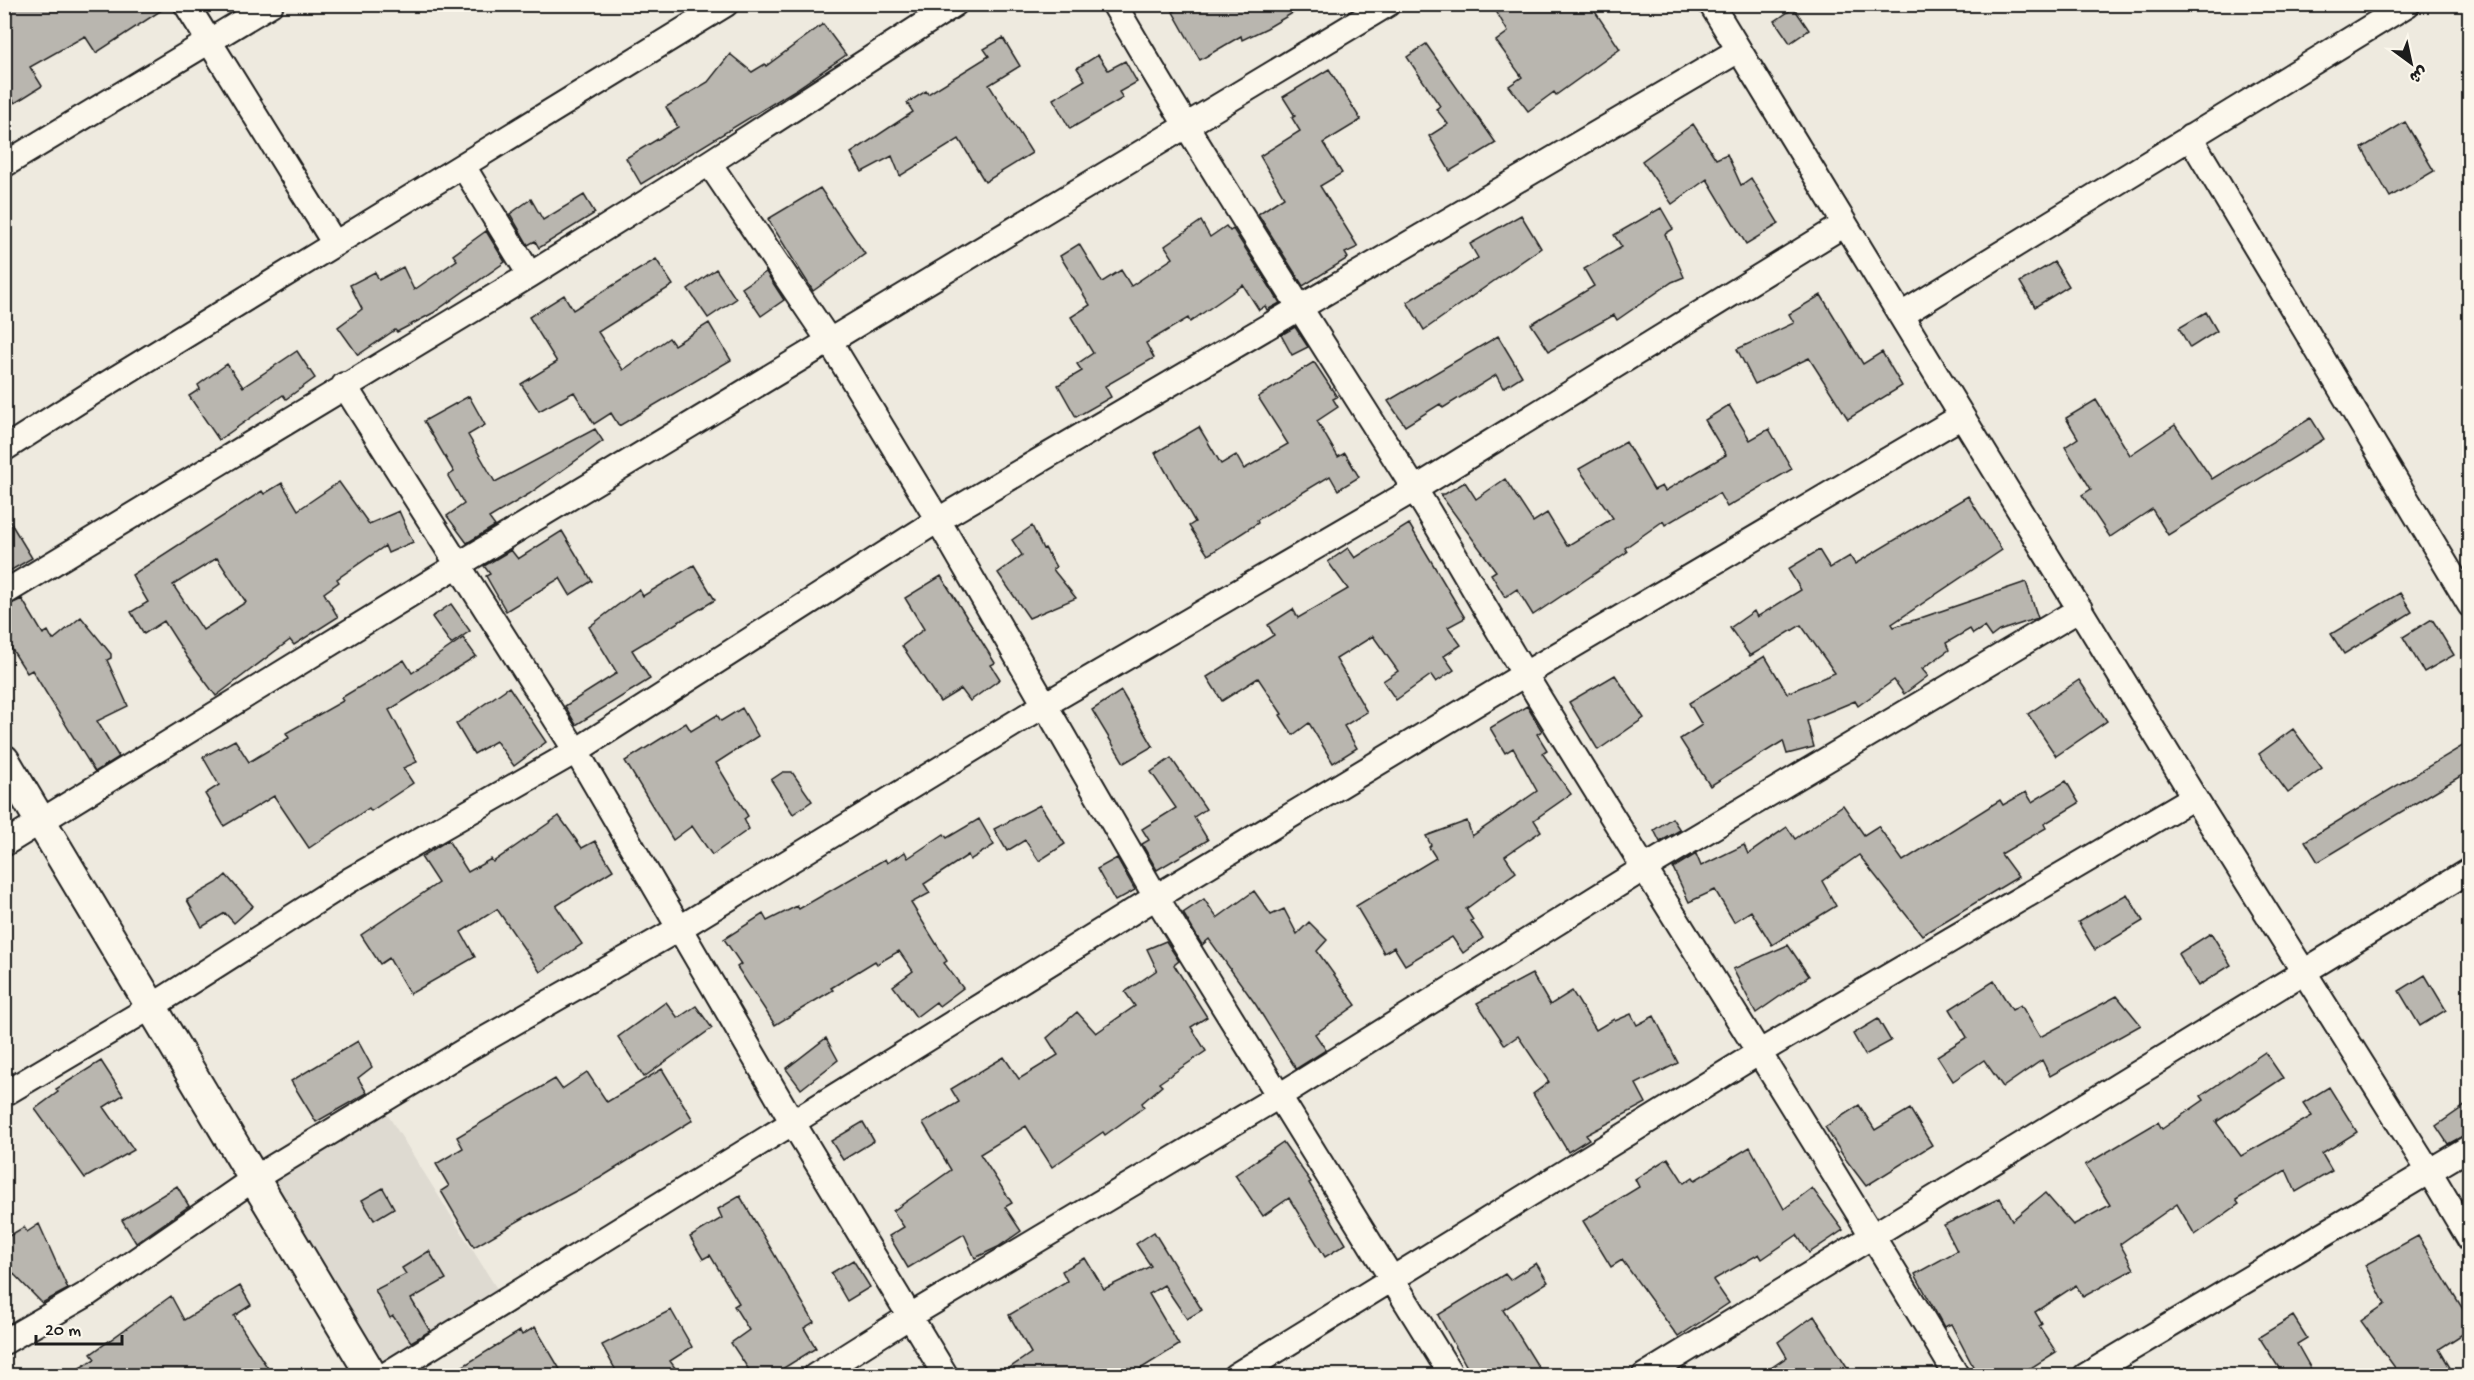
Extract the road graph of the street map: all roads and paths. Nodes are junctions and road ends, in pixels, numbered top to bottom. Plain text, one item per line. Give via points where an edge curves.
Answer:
1 (186, 4) edge
2 (270, 4) edge
3 (726, 4) edge
4 (1114, 4) edge
5 (1388, 4) edge
6 (1711, 4) edge
7 (2408, 4) edge
8 (949, 6) edge
9 (209, 43) junction
10 (1738, 50) junction
11 (1184, 126) junction
12 (2190, 137) junction
13 (710, 163) junction
14 (4, 165) edge
15 (463, 166) junction
16 (1845, 224) junction
17 (335, 244) junction
18 (530, 275) junction
19 (1298, 307) junction
20 (1900, 315) junction
21 (830, 342) junction
22 (344, 385) junction
23 (1962, 416) junction
24 (4, 449) edge
25 (1414, 489) junction
26 (938, 520) junction
27 (458, 565) junction
28 (4, 593) edge
29 (2469, 604) edge
30 (2079, 609) junction
31 (1525, 674) junction
32 (1046, 704) junction
33 (576, 751) junction
34 (4, 760) edge
35 (2194, 796) junction
36 (42, 822) junction
37 (4, 844) edge
38 (1646, 867) junction
39 (2469, 870) edge
40 (1156, 897) junction
41 (680, 928) junction
42 (2303, 973) junction
43 (151, 1007) junction
44 (1758, 1053) junction
45 (4, 1094) edge
46 (1279, 1096) junction
47 (793, 1124) junction
48 (2469, 1147) edge
49 (2429, 1171) junction
50 (255, 1178) junction
51 (1874, 1236) junction
52 (2469, 1240) edge
53 (1392, 1277) junction
54 (910, 1316) junction
55 (4, 1342) edge
56 (372, 1376) edge
57 (384, 1376) edge
58 (815, 1376) edge
59 (946, 1376) edge
60 (1235, 1376) edge
61 (1452, 1376) edge
62 (1644, 1376) edge
63 (1957, 1376) edge
64 (2085, 1376) edge

1 - 9 street
2 - 9 street
3 - 15 street
4 - 11 street
5 - 11 street
6 - 10 street
7 - 12 street
8 - 13 street
9 - 14 street
9 - 17 street
10 - 16 street
10 - 19 street
11 - 19 street
11 - 21 street
12 - 20 street
12 - 29 street
13 - 18 street
13 - 21 street
15 - 17 street
15 - 18 street
16 - 20 street
16 - 25 street
17 - 24 street
18 - 22 street
19 - 25 street
19 - 26 street
20 - 23 street
21 - 26 street
21 - 27 street
22 - 27 street
22 - 28 street
23 - 30 street
23 - 31 street
25 - 31 street
25 - 32 street
26 - 32 street
26 - 33 street
27 - 33 street
27 - 36 street
30 - 35 street
30 - 38 street
31 - 38 street
31 - 40 street
32 - 40 street
32 - 41 street
33 - 41 street
33 - 43 street via 350,880
34 - 36 street
35 - 42 street
35 - 44 street
36 - 37 street
36 - 43 street
38 - 44 street
38 - 46 street
39 - 42 street
40 - 46 street
40 - 47 street
41 - 47 street
41 - 50 street via 464,1051
42 - 49 street
42 - 51 street
43 - 45 street
43 - 50 street
44 - 51 street
44 - 53 street
46 - 53 street
46 - 54 street
47 - 54 street
47 - 57 street
48 - 49 street
49 - 52 street
49 - 64 street
50 - 55 street via 89,1293
50 - 56 street
51 - 62 street
51 - 63 street
53 - 60 street
53 - 61 street
54 - 58 street
54 - 59 street

